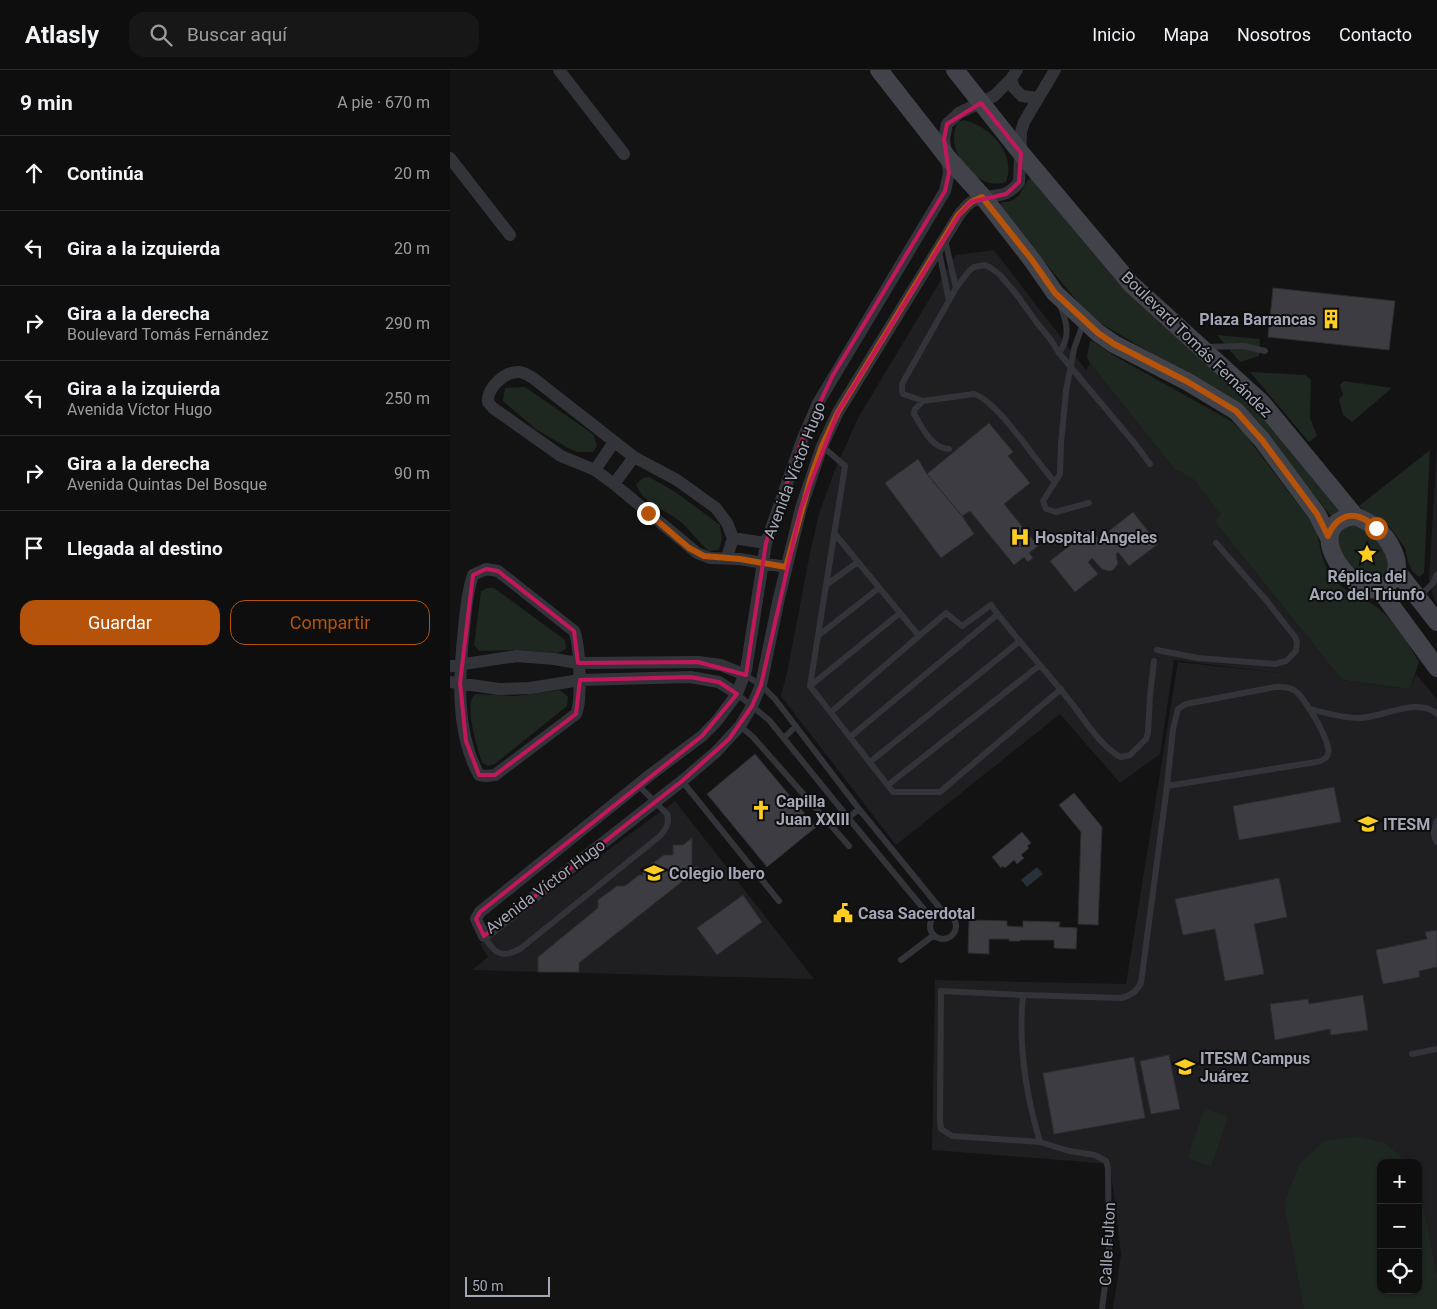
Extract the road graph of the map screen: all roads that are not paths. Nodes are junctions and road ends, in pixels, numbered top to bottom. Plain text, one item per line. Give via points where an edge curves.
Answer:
1 (559, 70) edge
2 (879, 70) edge
3 (955, 70) edge
4 (1055, 70) edge
5 (1014, 75) edge
6 (1038, 98) junction
7 (981, 103) junction
8 (1021, 153) junction
9 (624, 154) dead end
10 (450, 158) edge
11 (948, 158) junction
12 (982, 197) junction
13 (510, 235) dead end
14 (941, 242) junction
15 (956, 288) junction
16 (1055, 293) junction
17 (948, 301) junction
18 (1084, 321) junction
19 (1200, 347) junction
20 (1265, 351) dead end
21 (1059, 353) junction
22 (1072, 368) junction
23 (923, 401) junction
24 (818, 403) junction
25 (838, 412) junction
26 (614, 442) junction
27 (822, 446) junction
28 (950, 449) dead end
29 (634, 457) junction
30 (1150, 464) dead end
31 (595, 470) junction
32 (1055, 482) junction
33 (614, 484) junction
34 (1089, 503) dead end
35 (1355, 516) junction
36 (834, 534) junction
37 (1328, 536) junction
38 (733, 538) junction
39 (766, 543) junction
40 (1216, 543) dead end
41 (727, 557) junction
42 (762, 562) junction
43 (858, 562) junction
44 (786, 567) junction
45 (1396, 571) junction
46 (1437, 574) edge
47 (826, 585) junction
48 (879, 588) junction
49 (1380, 590) junction
50 (1418, 598) junction
51 (900, 612) junction
52 (998, 614) junction
53 (1437, 622) edge
54 (818, 635) junction
55 (919, 636) junction
56 (1020, 642) junction
57 (1158, 650) dead end
58 (675, 661) junction
59 (1154, 661) dead end
60 (578, 663) junction
61 (1040, 665) junction
62 (455, 666) edge
63 (1437, 668) edge
64 (745, 674) junction
65 (675, 678) junction
66 (580, 680) junction
67 (455, 683) edge
68 (761, 685) junction
69 (810, 686) junction
70 (1061, 689) junction
71 (737, 694) junction
72 (752, 706) junction
73 (1309, 709) junction
74 (831, 712) junction
75 (1437, 714) edge
76 (740, 726) junction
77 (796, 726) junction
78 (702, 736) junction
79 (850, 737) junction
80 (784, 738) junction
81 (716, 752) junction
82 (870, 762) junction
83 (650, 775) junction
84 (682, 781) junction
85 (638, 785) junction
86 (888, 785) junction
87 (1167, 786) junction
88 (660, 797) junction
89 (860, 809) junction
90 (848, 818) junction
91 (1437, 821) edge
92 (1437, 842) edge
93 (849, 846) dead end
94 (780, 901) dead end
95 (944, 913) junction
96 (932, 919) junction
97 (934, 935) junction
98 (484, 936) junction
99 (901, 960) dead end
100 (1023, 994) junction
101 (1437, 1049) edge
102 (1412, 1054) dead end
103 (1040, 1142) junction
104 (1102, 1309) edge

1 - 9 street
2 - 11 main road, Boulevard Tomás Fernández
3 - 7 main road, Boulevard Tomás Fernández
4 - 6 street
5 - 6 street via 1014,88 1022,96
5 - 7 street via 994,96
6 - 8 street via 1024,122
7 - 8 main road, Boulevard Tomás Fernández
7 - 11 street via 959,113 947,124 944,138
8 - 12 street via 1019,182 1014,189 1006,194
8 - 19 main road, Boulevard Tomás Fernández via 1131,284
10 - 13 street
11 - 12 main road, Boulevard Tomás Fernández
11 - 24 street, Avenida Víctor Hugo via 945,191
12 - 14 street, Avenida Víctor Hugo via 966,206
12 - 16 main road, Boulevard Tomás Fernández
14 - 15 lane
14 - 17 lane
14 - 25 street, Avenida Víctor Hugo
15 - 17 lane
15 - 21 lane via 974,267 985,265 991,268 1018,295
16 - 18 main road, Boulevard Tomás Fernández
16 - 21 lane via 1068,332
17 - 23 lane via 902,384 904,394
18 - 22 lane via 1074,349
18 - 37 main road, Boulevard Tomás Fernández via 1114,344 1236,411 1262,440 1317,514
19 - 20 lane via 1244,346
19 - 35 main road, Boulevard Tomás Fernández via 1262,403
21 - 22 lane
22 - 30 lane
22 - 32 lane via 1066,391 1060,474
23 - 28 lane via 914,414 934,442
23 - 32 lane via 974,394 981,396
24 - 25 street
24 - 39 street, Avenida Víctor Hugo
25 - 27 street, Avenida Víctor Hugo
26 - 29 street
26 - 31 street
26 - 31 street via 526,374 509,374 489,393 488,402 493,408 561,456
27 - 36 lane via 845,466
27 - 44 street, Avenida Víctor Hugo
29 - 33 street
29 - 38 street via 677,480 716,508
31 - 33 street
32 - 34 lane via 1043,501 1046,509 1056,512
33 - 41 street via 697,553 710,558
35 - 37 main road via 1336,522
35 - 45 main road via 1372,524 1384,536 1396,560
36 - 43 lane
36 - 47 lane
37 - 49 main road via 1335,556 1348,575 1360,586
38 - 39 street
38 - 41 street
39 - 42 street, Avenida Víctor Hugo
40 - 57 lane via 1295,637 1296,651 1286,661 1269,665 1198,658
41 - 42 street
42 - 44 street
42 - 64 street, Avenida Víctor Hugo
43 - 47 lane
43 - 48 lane
44 - 68 street, Avenida Víctor Hugo
45 - 49 main road via 1394,578
45 - 50 main road
46 - 50 lane
47 - 54 lane
48 - 51 lane
48 - 54 lane
49 - 63 main road
50 - 53 main road
51 - 55 lane
51 - 69 lane
52 - 55 lane via 991,605 962,626 946,613
52 - 56 lane
52 - 79 lane
54 - 69 lane
55 - 74 lane
56 - 61 lane
56 - 82 lane
58 - 60 street
58 - 64 street via 721,666
58 - 65 street
59 - 70 lane via 1148,733 1130,756 1114,754
60 - 62 street via 517,656
60 - 62 street via 578,639 574,631 498,571 486,569 472,575
60 - 66 street
61 - 70 lane
61 - 86 lane
62 - 67 street
64 - 68 lane
64 - 71 street, Avenida Víctor Hugo
65 - 66 street
65 - 71 street via 708,679
66 - 67 street via 498,689
66 - 67 street via 576,714 495,775 486,776 480,775 472,762
68 - 72 street, Avenida Víctor Hugo
68 - 77 lane
69 - 74 lane
70 - 86 lane via 940,792 893,792
71 - 72 lane
71 - 78 street, Avenida Víctor Hugo
72 - 76 street, Avenida Víctor Hugo
72 - 80 lane
73 - 75 lane via 1352,718 1415,707 1426,707
73 - 87 lane via 1328,747 1328,755 1322,760
73 - 87 lane via 1297,692 1282,687 1181,706 1176,712
74 - 79 lane
76 - 81 street, Avenida Víctor Hugo
76 - 93 lane
77 - 80 lane
77 - 89 lane
78 - 81 street
78 - 83 street, Avenida Víctor Hugo
79 - 82 lane
80 - 90 lane
81 - 84 street, Avenida Víctor Hugo
82 - 86 lane
83 - 85 street, Avenida Víctor Hugo
83 - 88 street
84 - 88 street, Avenida Víctor Hugo
84 - 94 lane
85 - 88 lane
85 - 98 street, Avenida Víctor Hugo via 480,912 476,919
87 - 100 lane via 1141,983 1136,991 1121,998
88 - 98 street, Avenida Víctor Hugo
88 - 98 lane via 668,819 666,830 520,949 499,953
89 - 90 lane
89 - 95 lane
90 - 96 lane
91 - 92 lane via 1434,830
95 - 96 lane
95 - 97 lane via 955,921 956,930 946,939
96 - 97 lane via 930,928
97 - 99 lane
100 - 103 lane via 1022,1041 1028,1090
100 - 103 lane via 941,991 941,1129 952,1136
101 - 102 lane
103 - 104 lane, Calle Fulton via 1106,1161 1109,1255

